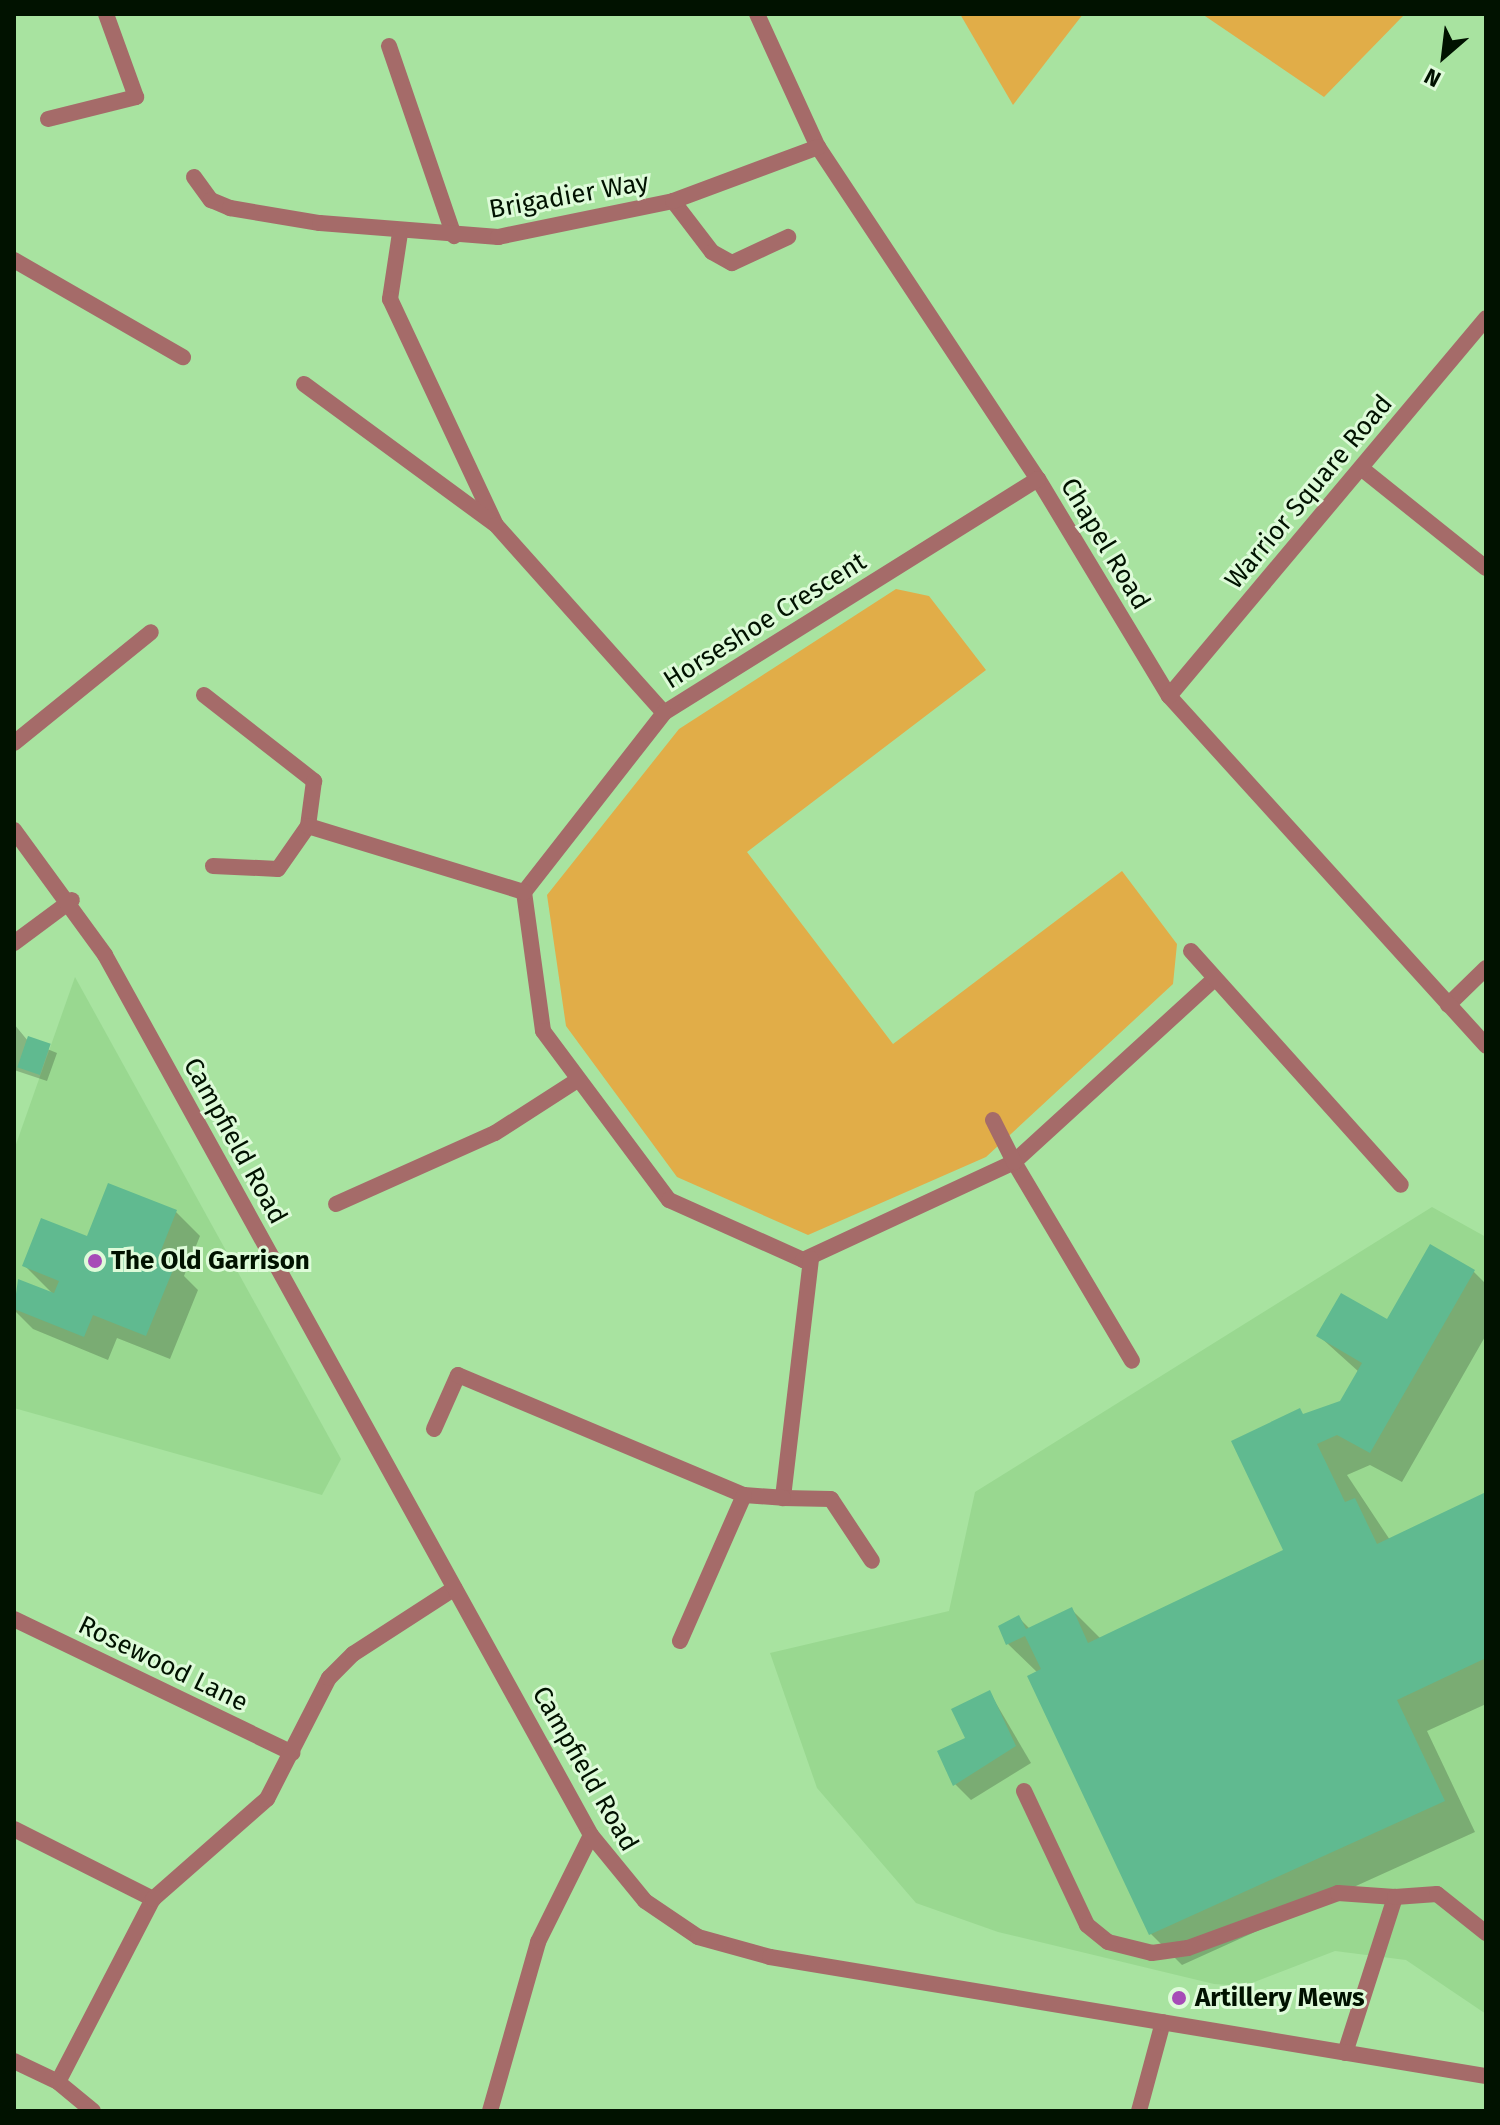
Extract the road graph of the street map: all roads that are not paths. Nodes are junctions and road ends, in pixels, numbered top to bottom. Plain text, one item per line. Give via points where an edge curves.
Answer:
1 (106, 14) edge
2 (757, 14) edge
3 (389, 46) dead end
4 (48, 119) dead end
5 (818, 147) junction
6 (194, 177) dead end
7 (673, 201) junction
8 (400, 233) junction
9 (454, 236) junction
10 (788, 237) dead end
11 (14, 260) edge
12 (1486, 318) edge
13 (183, 357) dead end
14 (304, 384) dead end
15 (1361, 468) junction
16 (1038, 479) junction
17 (496, 525) junction
18 (1486, 568) edge
19 (151, 632) dead end
20 (204, 695) dead end
21 (1169, 696) junction
22 (664, 713) junction
23 (14, 743) edge
24 (308, 826) junction
25 (14, 830) edge
26 (213, 866) dead end
27 (524, 892) junction
28 (72, 900) junction
29 (14, 943) edge
30 (1191, 951) dead end
31 (1486, 968) edge
32 (1213, 980) junction
33 (1448, 1005) junction
34 (1486, 1046) edge
35 (576, 1081) junction
36 (993, 1120) dead end
37 (1014, 1162) junction
38 (1401, 1185) dead end
39 (336, 1204) dead end
40 (811, 1259) junction
41 (1132, 1361) dead end
42 (434, 1429) dead end
43 (744, 1495) junction
44 (783, 1498) junction
45 (872, 1561) dead end
46 (455, 1588) junction
47 (14, 1619) edge
48 (680, 1641) dead end
49 (292, 1753) junction
50 (1024, 1791) dead end
51 (14, 1829) edge
52 (591, 1835) junction
53 (1395, 1897) junction
54 (153, 1899) junction
55 (1486, 1933) edge
56 (1163, 2022) junction
57 (1345, 2053) junction
58 (14, 2061) edge
59 (1486, 2076) edge
60 (58, 2082) junction
61 (93, 2111) edge
62 (490, 2111) edge
63 (1139, 2111) edge

1 - 4 street via 136,97
2 - 5 street, Chapel Road
3 - 9 street
5 - 7 street, Brigadier Way
5 - 16 street, Chapel Road
6 - 8 street, Brigadier Way via 211,200 230,208
7 - 9 street, Brigadier Way via 498,237
7 - 10 street via 712,252 732,263
8 - 9 street, Brigadier Way
8 - 17 street via 390,299
11 - 13 street
12 - 15 street, Warrior Square Road
14 - 17 street
15 - 18 street
15 - 21 street, Warrior Square Road
16 - 21 street, Chapel Road
16 - 22 street, Horseshoe Crescent
17 - 22 street
19 - 23 street
20 - 24 street via 314,781
21 - 33 street, Chapel Road
22 - 27 street, Horseshoe Crescent
24 - 26 street via 278,869
24 - 27 street
25 - 28 street, Campfield Road
27 - 35 street via 543,1031
28 - 29 street
28 - 46 street, Campfield Road
30 - 32 street
31 - 33 street
32 - 37 street
32 - 38 street
33 - 34 street, Chapel Road
35 - 39 street via 495,1133
35 - 40 street via 678,1207
36 - 37 street
37 - 40 street
37 - 41 street
40 - 44 street
42 - 43 street via 458,1375
43 - 44 street
43 - 48 street
44 - 45 street via 831,1499
46 - 49 street via 353,1654 329,1678
46 - 52 street, Campfield Road
47 - 49 street, Rosewood Lane
49 - 54 street via 246,1823
50 - 53 street via 1087,1925 1108,1942 1152,1953 1188,1948 1338,1893
51 - 54 street
52 - 56 street, Campfield Road via 645,1901 722,1946
52 - 62 street via 538,1942
53 - 55 street via 1437,1894
53 - 57 street
54 - 60 street
56 - 57 street, Campfield Road
56 - 63 street
57 - 59 street, Campfield Road
58 - 60 street
60 - 61 street

